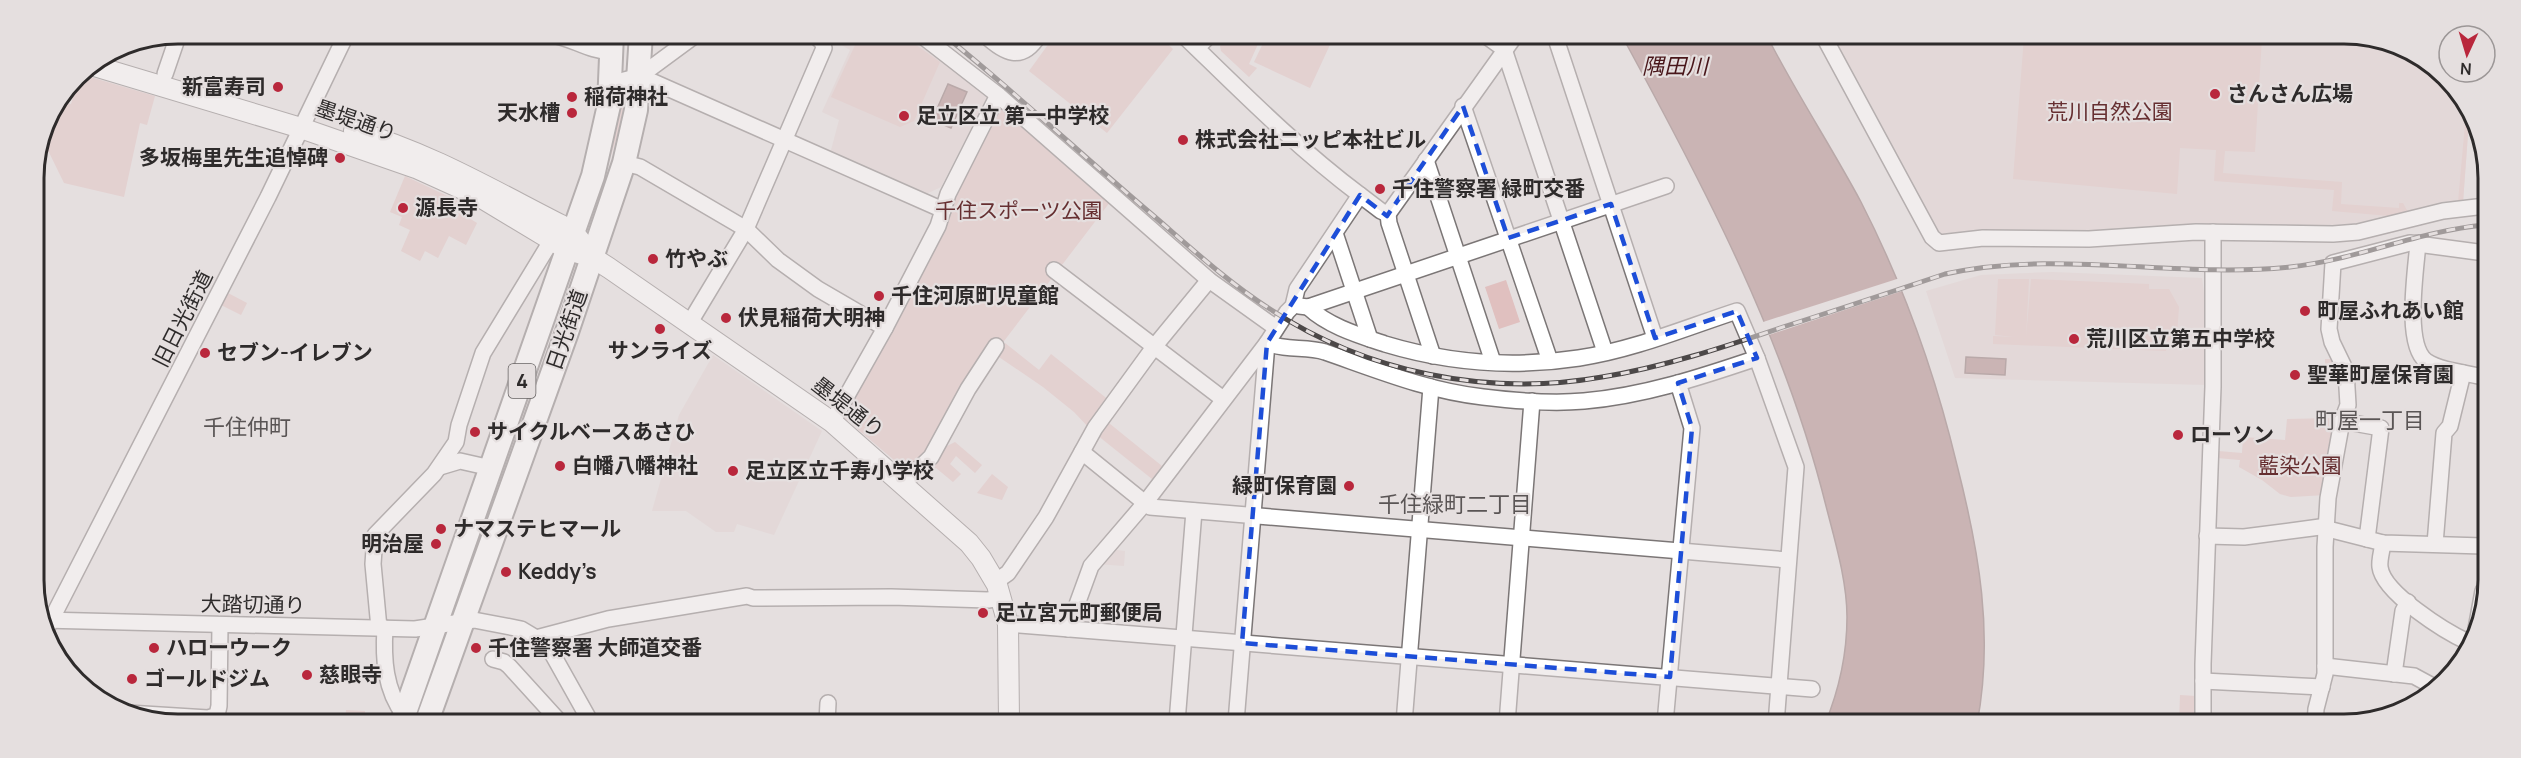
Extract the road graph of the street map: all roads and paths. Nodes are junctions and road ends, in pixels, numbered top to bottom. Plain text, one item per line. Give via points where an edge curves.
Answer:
1 (174, 44) edge
2 (342, 44) edge
3 (582, 44) edge
4 (611, 44) edge
5 (612, 44) edge
6 (641, 44) edge
7 (683, 44) edge
8 (823, 44) edge
9 (933, 44) edge
10 (995, 44) edge
11 (1032, 44) edge
12 (1193, 44) edge
13 (1201, 44) edge
14 (1497, 44) edge
15 (1508, 44) edge
16 (1558, 44) edge
17 (1828, 44) edge
18 (1197, 48) junction
19 (1504, 49) junction
20 (107, 63) edge
21 (106, 64) edge
22 (165, 74) junction
23 (640, 76) junction
24 (998, 95) junction
25 (1463, 106) junction
26 (303, 123) junction
27 (604, 135) junction
28 (784, 141) junction
29 (1426, 160) junction
30 (624, 162) junction
31 (1666, 186) dead end
32 (1360, 195) junction
33 (1611, 204) junction
34 (2478, 207) edge
35 (943, 210) junction
36 (1388, 214) junction
37 (1561, 221) junction
38 (746, 229) junction
39 (2213, 232) junction
40 (1335, 233) junction
41 (2333, 234) junction
42 (564, 237) junction
43 (1508, 238) junction
44 (2418, 243) junction
45 (2478, 252) edge
46 (1457, 256) junction
47 (592, 257) junction
48 (2338, 261) junction
49 (1054, 270) dead end
50 (1406, 274) junction
51 (1209, 280) junction
52 (1355, 291) junction
53 (1300, 306) junction
54 (689, 324) junction
55 (885, 328) junction
56 (1276, 328) junction
57 (1655, 338) junction
58 (1370, 339) junction
59 (1267, 343) junction
60 (996, 346) dead end
61 (1154, 347) junction
62 (1605, 352) junction
63 (1433, 356) junction
64 (1757, 358) junction
65 (1550, 361) junction
66 (1493, 362) junction
67 (2463, 373) junction
68 (2478, 376) edge
69 (1678, 383) junction
70 (1431, 387) junction
71 (1223, 399) junction
72 (1532, 401) junction
73 (2342, 421) junction
74 (832, 422) junction
75 (456, 442) junction
76 (1082, 452) junction
77 (460, 461) junction
78 (440, 467) junction
79 (491, 468) junction
80 (903, 484) junction
81 (1145, 503) junction
82 (1194, 511) junction
83 (1252, 516) junction
84 (2326, 528) junction
85 (1419, 530) junction
86 (2207, 536) junction
87 (1522, 538) junction
88 (2367, 539) junction
89 (2383, 543) junction
90 (2435, 544) junction
91 (2478, 546) edge
92 (1680, 551) junction
93 (1788, 560) junction
94 (998, 590) junction
95 (2408, 602) junction
96 (49, 618) edge
97 (463, 621) junction
98 (51, 624) edge
99 (1008, 624) junction
100 (220, 626) junction
101 (434, 627) junction
102 (382, 628) junction
103 (1068, 629) junction
104 (536, 638) junction
105 (1184, 638) junction
106 (2463, 640) edge
107 (1242, 643) junction
108 (1409, 656) junction
109 (493, 659) dead end
110 (1511, 665) junction
111 (2325, 666) junction
112 (2394, 674) junction
113 (1670, 678) junction
114 (2203, 681) junction
115 (2427, 685) edge
116 (1779, 686) junction
117 (2322, 687) junction
118 (1812, 689) dead end
119 (828, 703) dead end
120 (218, 714) edge
121 (401, 714) edge
122 (404, 714) edge
123 (430, 714) edge
124 (553, 714) edge
125 (586, 714) edge
126 (827, 714) edge
127 (1009, 714) edge
128 (1178, 714) edge
129 (1237, 714) edge
130 (1405, 714) edge
131 (1507, 714) edge
132 (1666, 714) edge
133 (1777, 714) edge
134 (2203, 714) edge
135 (2316, 714) edge

1 - 22 street
2 - 26 street, 旧日光街道
3 - 4 street via 599,52
5 - 27 highway, 日光街道 / 4
6 - 23 highway, 日光街道 / 4
7 - 23 street
8 - 28 street
9 - 24 street
10 - 11 street via 1011,53 1028,49
12 - 18 street
13 - 18 street
14 - 19 street
15 - 19 street
16 - 33 street
17 - 39 street via 1935,241 1996,237 2100,239
18 - 32 street via 1284,133
19 - 25 street
19 - 37 street
20 - 22 main road, 墨堤通り
21 - 26 main road, 墨堤通り
22 - 26 main road, 墨堤通り
23 - 27 street via 620,84
23 - 28 street
23 - 30 highway, 日光街道 / 4
24 - 35 street
24 - 51 street
25 - 29 street
25 - 43 street
26 - 42 main road, 墨堤通り via 441,179
26 - 96 street, 旧日光街道 via 132,466
27 - 42 highway, 日光街道 / 4
28 - 35 street
28 - 38 street
29 - 36 street
29 - 46 street
30 - 38 street via 640,167
30 - 47 highway, 日光街道 / 4
31 - 33 street
32 - 36 street
32 - 40 street
33 - 37 street
33 - 57 street
34 - 41 street
35 - 55 street
36 - 50 street
37 - 43 street
37 - 62 street
38 - 54 street
38 - 55 street via 818,290
39 - 41 street
39 - 86 street via 2213,387
40 - 52 street
40 - 53 street via 1298,290
41 - 48 street
42 - 47 main road, 墨堤通り
42 - 75 street via 483,353
42 - 79 highway, 日光街道 / 4
43 - 46 street
43 - 65 street
44 - 45 street
44 - 48 street
44 - 67 street via 2412,322 2421,356
46 - 50 street
46 - 66 street
47 - 54 main road, 墨堤通り
47 - 97 highway, 日光街道 / 4
48 - 73 street via 2333,263 2329,329 2346,371 2348,405
49 - 61 street
50 - 52 street
50 - 63 street
51 - 56 street
51 - 61 street
52 - 53 street
52 - 58 street
53 - 56 street
53 - 58 street
54 - 74 main road, 墨堤通り
55 - 74 street
56 - 59 street
57 - 62 street
57 - 64 street via 1737,311
58 - 63 street
59 - 70 street via 1285,349 1322,351
59 - 71 street
59 - 83 street
60 - 80 street via 931,457
61 - 71 street
61 - 76 street
62 - 65 street
63 - 66 street
64 - 69 street
64 - 93 street via 1796,467
65 - 66 street
67 - 68 street
67 - 90 street via 2450,426 2444,433
69 - 72 street via 1583,401
69 - 92 street via 1692,429
70 - 72 street
70 - 85 street
71 - 81 street
72 - 87 street
73 - 84 street
73 - 88 street via 2380,428
74 - 80 main road, 墨堤通り
75 - 77 street
75 - 78 street
76 - 81 street
76 - 94 street via 1046,517
77 - 78 street
77 - 79 street
78 - 102 street via 375,535 374,564
79 - 101 highway, 日光街道 / 4
80 - 94 main road, 墨堤通り via 969,543
81 - 82 street via 1150,507
81 - 103 street via 1091,566
82 - 83 street
82 - 105 street
83 - 85 street
83 - 107 street
84 - 86 street via 2244,537
84 - 88 street
84 - 111 street
85 - 87 street
85 - 108 street
86 - 114 street
87 - 92 street
87 - 110 street
88 - 89 street
89 - 90 street
89 - 95 street via 2380,568 2389,584
90 - 91 street
92 - 93 street
92 - 113 street
93 - 116 street
94 - 99 main road, 墨堤通り
94 - 104 street via 988,600 747,596 608,619
95 - 106 street via 2447,633
95 - 112 street via 2403,611
97 - 101 street, 大踏切通り
97 - 104 street, 大踏切通り via 521,629
97 - 123 highway, 日光街道 / 4
98 - 100 street, 大踏切通り
99 - 103 street
99 - 127 main road, 墨堤通り
100 - 102 street, 大踏切通り
100 - 120 street
101 - 102 street, 大踏切通り
101 - 122 highway, 日光街道 / 4
102 - 121 street via 388,685
103 - 105 street
104 - 125 street via 554,655
105 - 107 street
105 - 128 street
107 - 108 street
107 - 129 street
108 - 110 street
108 - 130 street
109 - 124 street via 509,666
110 - 113 street
110 - 131 street
111 - 112 street
111 - 117 street
112 - 115 street via 2414,676
113 - 116 street
113 - 132 street
114 - 117 street
114 - 134 street
116 - 118 street
116 - 133 street
117 - 135 street
119 - 126 street

